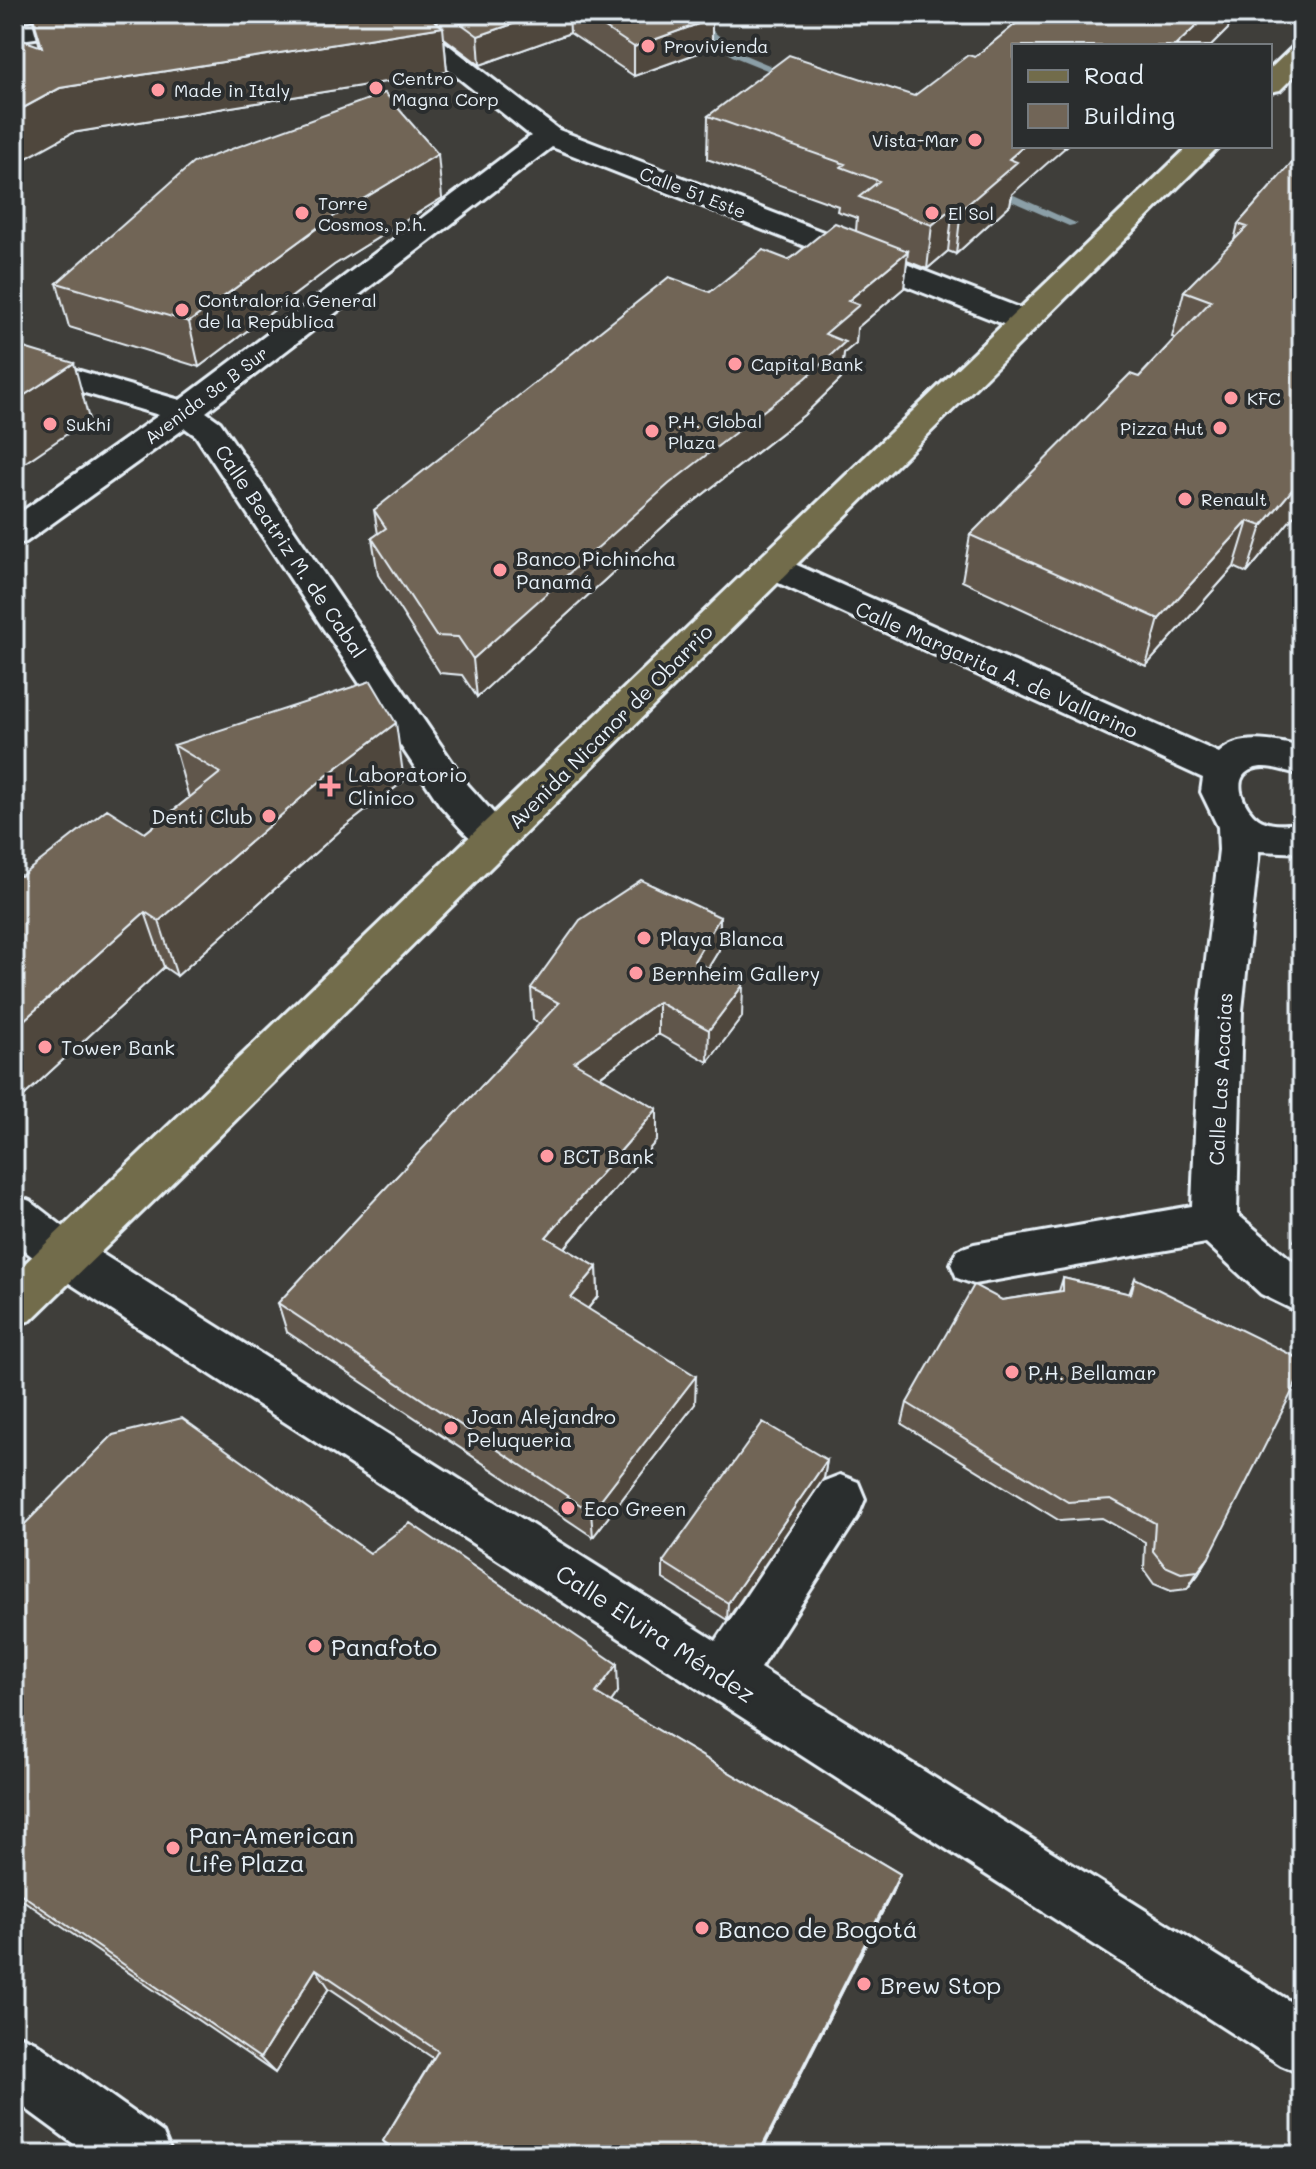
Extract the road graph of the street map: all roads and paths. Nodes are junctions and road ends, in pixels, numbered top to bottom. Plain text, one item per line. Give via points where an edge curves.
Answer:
1 (147, 14) edge
2 (392, 14) edge
3 (14, 33) edge
4 (1302, 53) edge
5 (1272, 82) edge
6 (549, 136) junction
7 (1203, 148) edge
8 (1022, 320) junction
9 (14, 362) edge
10 (185, 412) junction
11 (14, 534) edge
12 (772, 566) junction
13 (1302, 761) edge
14 (1223, 771) junction
15 (1238, 824) junction
16 (496, 838) junction
17 (1302, 838) edge
18 (14, 1215) edge
19 (1214, 1222) junction
20 (66, 1256) junction
21 (974, 1264) dead end
22 (1302, 1293) edge
23 (14, 1305) edge
24 (840, 1499) dead end
25 (724, 1676) junction
26 (1302, 2044) edge
27 (14, 2063) edge
28 (141, 2155) edge

1 - 3 street
2 - 6 street, Calle 51 Este
4 - 5 main road
6 - 8 street, Calle 51 Este
6 - 10 street, Avenida 3a B Sur
7 - 8 main road, Avenida Nicanor de Obarrio
8 - 12 main road, Avenida Nicanor de Obarrio
9 - 10 street, Calle Beatriz M. de Cabal
10 - 11 street, Avenida 3a B Sur
10 - 16 street, Calle Beatriz M. de Cabal via 225,450 454,795
12 - 14 street, Calle Margarita A. de Vallarino
12 - 16 main road, Avenida Nicanor de Obarrio
13 - 14 street via 1250,755
14 - 15 street via 1218,797
15 - 17 street via 1275,838
15 - 19 street, Calle Las Acacias via 1221,1010
16 - 20 main road, Avenida Nicanor de Obarrio
18 - 20 street, Calle Elvira Méndez
19 - 21 street
19 - 22 street via 1278,1279
20 - 23 main road, Avenida Nicanor de Obarrio
20 - 25 street, Calle Elvira Méndez
24 - 25 street
25 - 26 street, Calle Elvira Méndez
27 - 28 street

